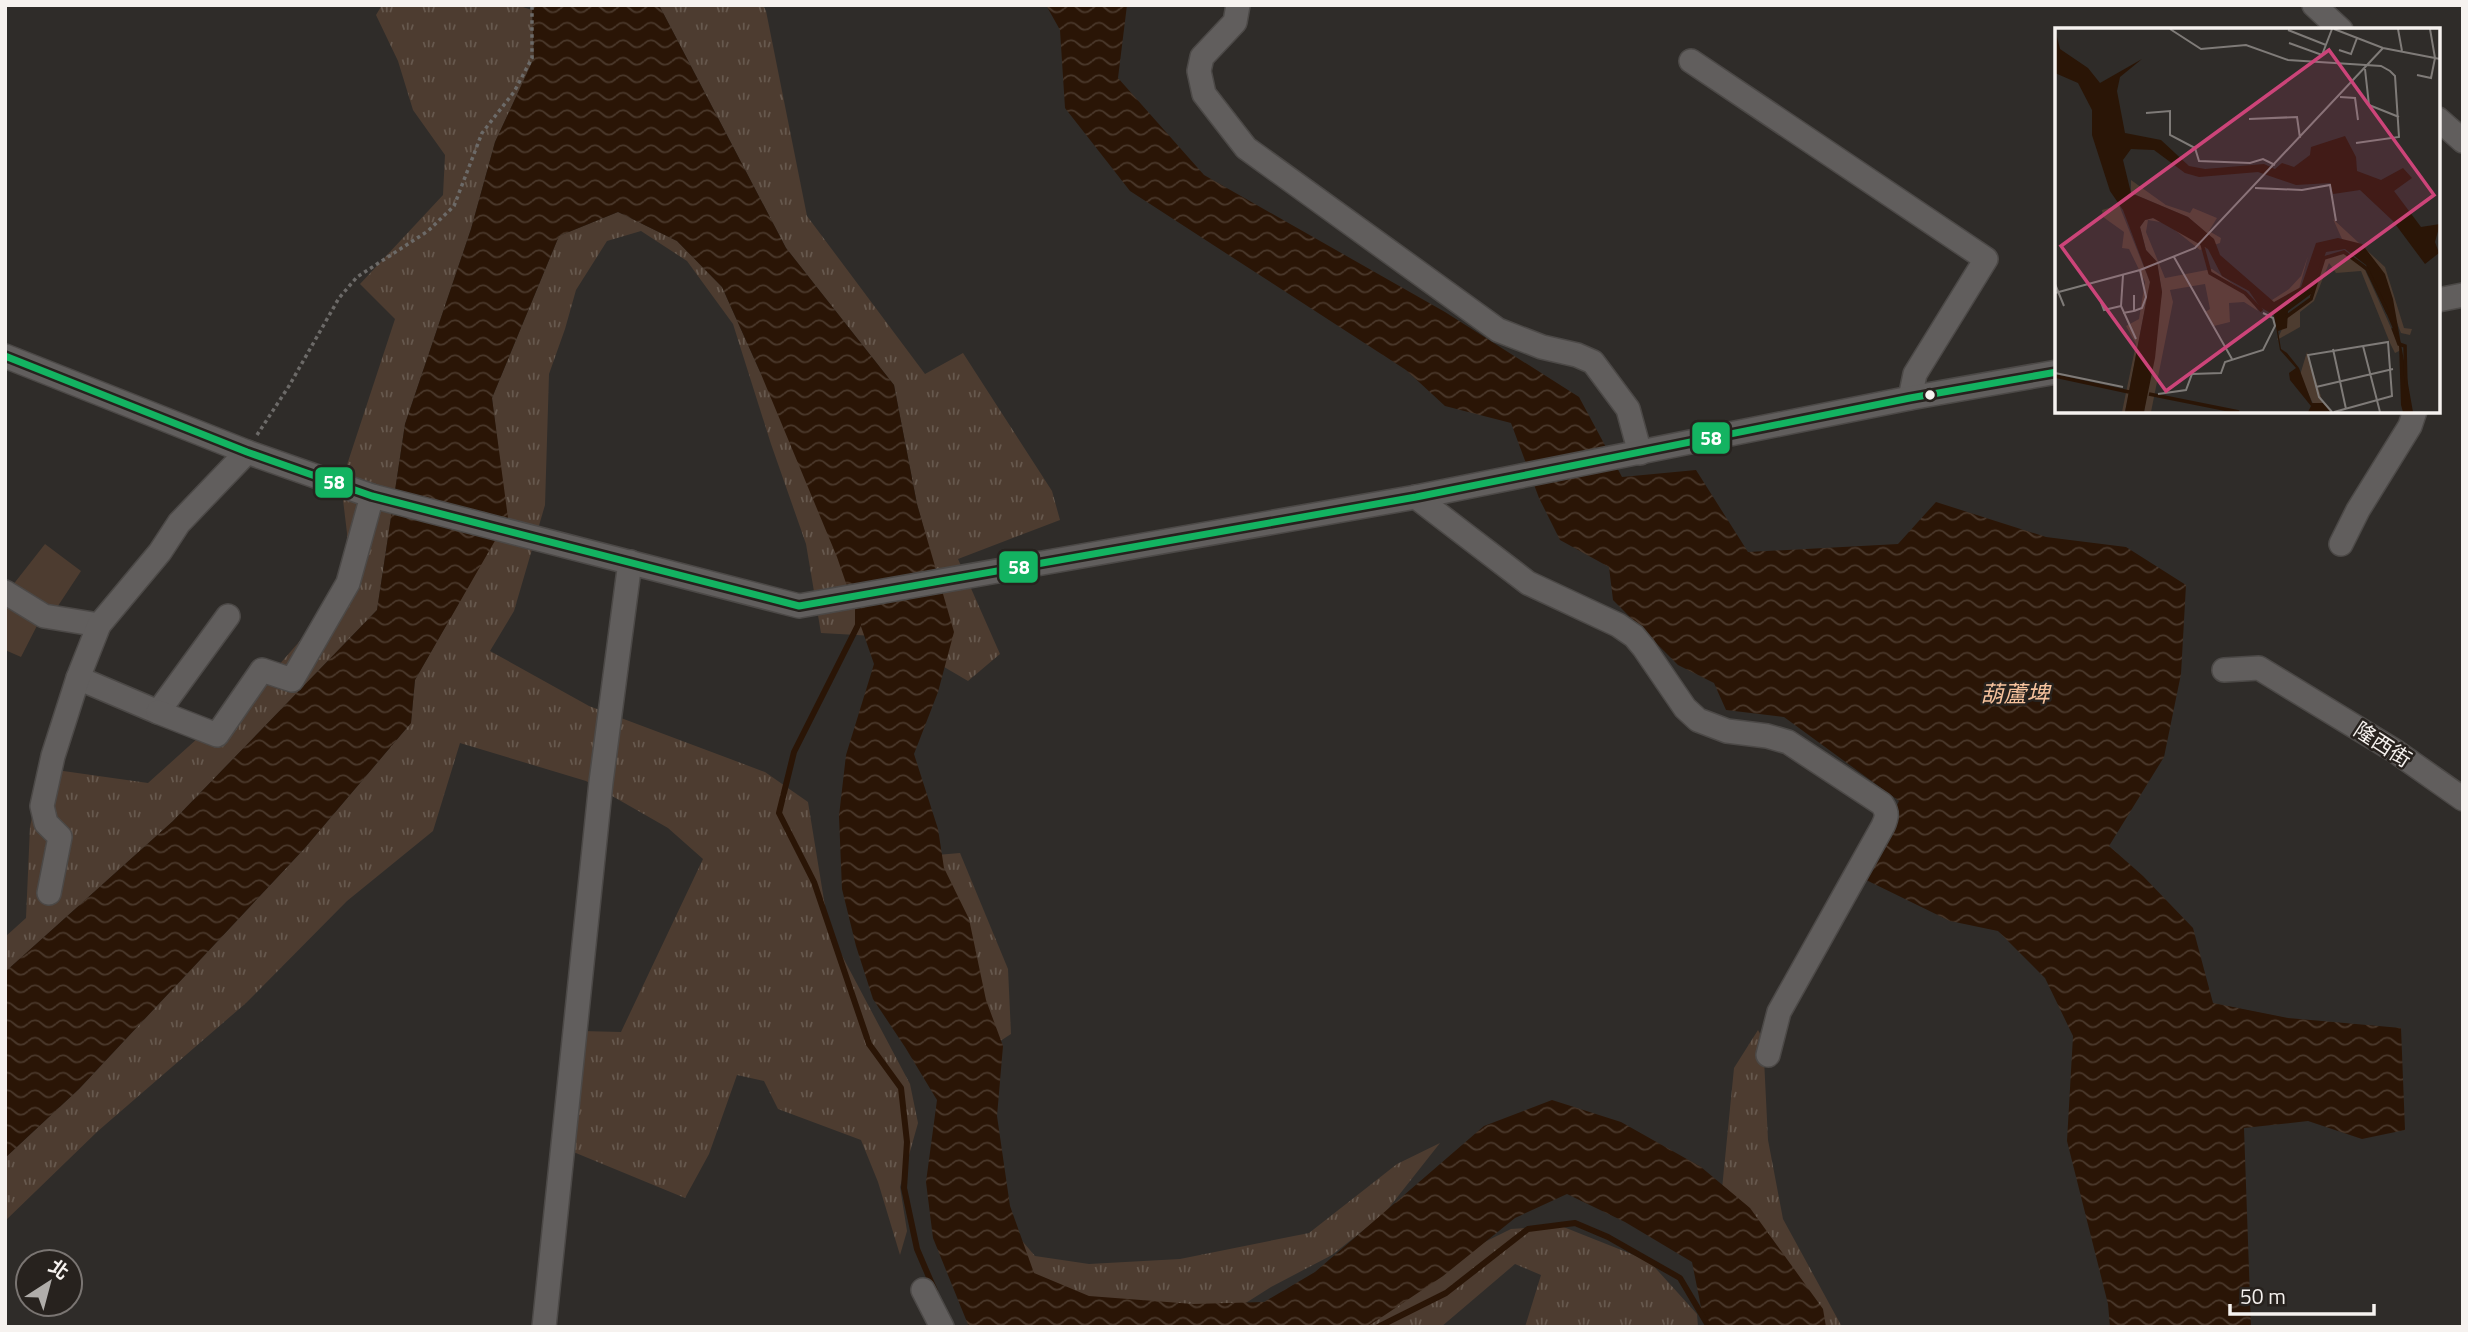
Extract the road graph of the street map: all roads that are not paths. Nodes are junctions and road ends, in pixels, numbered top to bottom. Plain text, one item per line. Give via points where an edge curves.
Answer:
1 (1238, 5) edge
2 (2314, 5) edge
3 (2339, 28) edge
4 (1691, 61) dead end
5 (2440, 121) edge
6 (2463, 141) edge
7 (2463, 295) edge
8 (2440, 300) edge
9 (5, 356) edge
10 (2055, 372) edge
11 (1910, 398) junction
12 (2415, 413) edge
13 (247, 452) junction
14 (1640, 453) junction
15 (372, 496) junction
16 (1416, 497) junction
17 (2341, 544) dead end
18 (630, 562) junction
19 (5, 592) edge
20 (228, 617) dead end
21 (99, 625) junction
22 (2224, 670) dead end
23 (78, 678) junction
24 (158, 712) junction
25 (2463, 799) edge
26 (49, 893) dead end
27 (1768, 1055) dead end
28 (923, 1290) dead end
29 (544, 1327) edge
30 (942, 1327) edge

1 - 14 street via 1235,22 1202,57 1199,71 1204,94 1246,148 1498,330 1593,362 1628,409
2 - 3 street
4 - 11 street via 1986,259 1915,374
5 - 6 street
7 - 8 street
9 - 13 street
10 - 11 street
11 - 14 street
12 - 17 street
13 - 15 street
13 - 21 street via 179,523
14 - 16 street
15 - 18 street
15 - 24 street via 348,583 292,680 262,670 217,735
16 - 18 street via 799,606
16 - 27 street via 1528,583 1634,636 1673,693 1698,720 1727,731 1788,742 1882,804 1887,817 1883,826 1779,1012
18 - 29 street via 600,782
19 - 21 street via 44,616
20 - 24 street
21 - 23 street
22 - 25 street, 隆西街 via 2259,668 2395,751
23 - 24 street
23 - 26 street via 42,806 46,823 61,837
28 - 30 street

